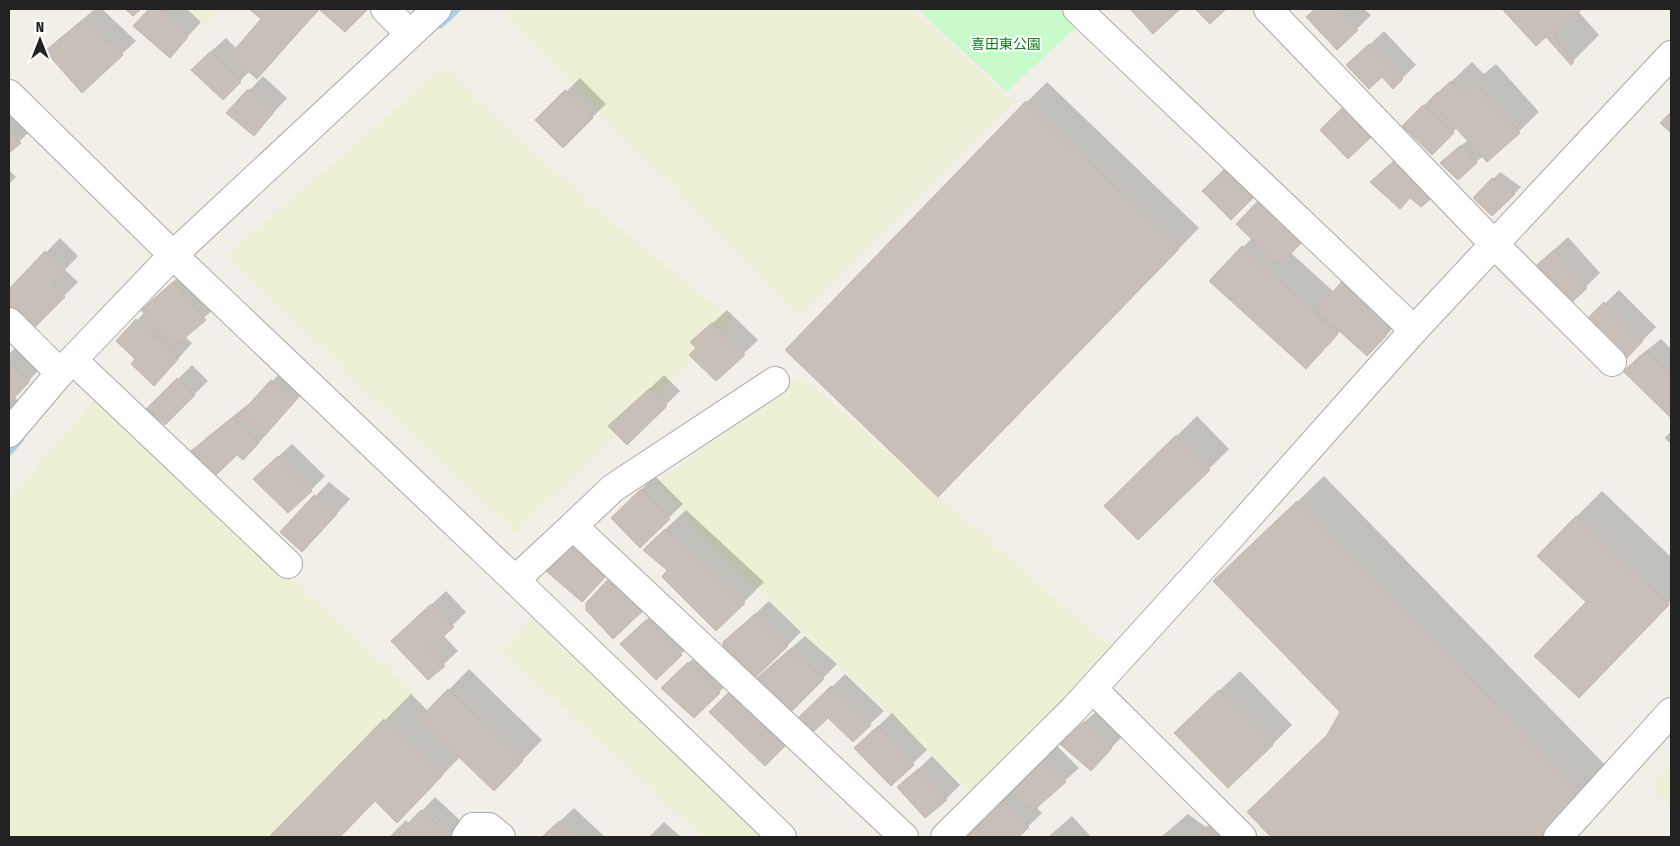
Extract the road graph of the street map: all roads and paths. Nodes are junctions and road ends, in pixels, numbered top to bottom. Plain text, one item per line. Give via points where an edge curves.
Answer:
1 (386, 9) edge
2 (437, 9) edge
3 (1077, 9) edge
4 (1268, 9) edge
5 (410, 34) junction
6 (1671, 55) edge
7 (9, 94) edge
8 (1494, 244) junction
9 (173, 255) junction
10 (9, 322) edge
11 (1414, 330) junction
12 (1612, 362) dead end
13 (66, 366) junction
14 (775, 381) dead end
15 (9, 433) edge
16 (573, 526) junction
17 (288, 564) dead end
18 (515, 580) junction
19 (1092, 689) junction
20 (1671, 712) edge
21 (466, 837) edge
22 (501, 837) edge
23 (782, 837) edge
24 (904, 837) edge
25 (945, 837) edge
26 (1242, 837) edge
27 (1558, 837) edge

1 - 5 street
2 - 5 street
3 - 11 street
4 - 8 street
5 - 9 street
6 - 8 street
7 - 9 street
8 - 11 street
8 - 12 street
9 - 13 street
9 - 18 street
10 - 13 street
11 - 19 street
13 - 15 street
13 - 17 street
14 - 16 street via 613,488
16 - 18 street
16 - 24 street
18 - 23 street
19 - 25 street
19 - 26 street
20 - 27 street
21 - 22 street via 473,827 489,827

